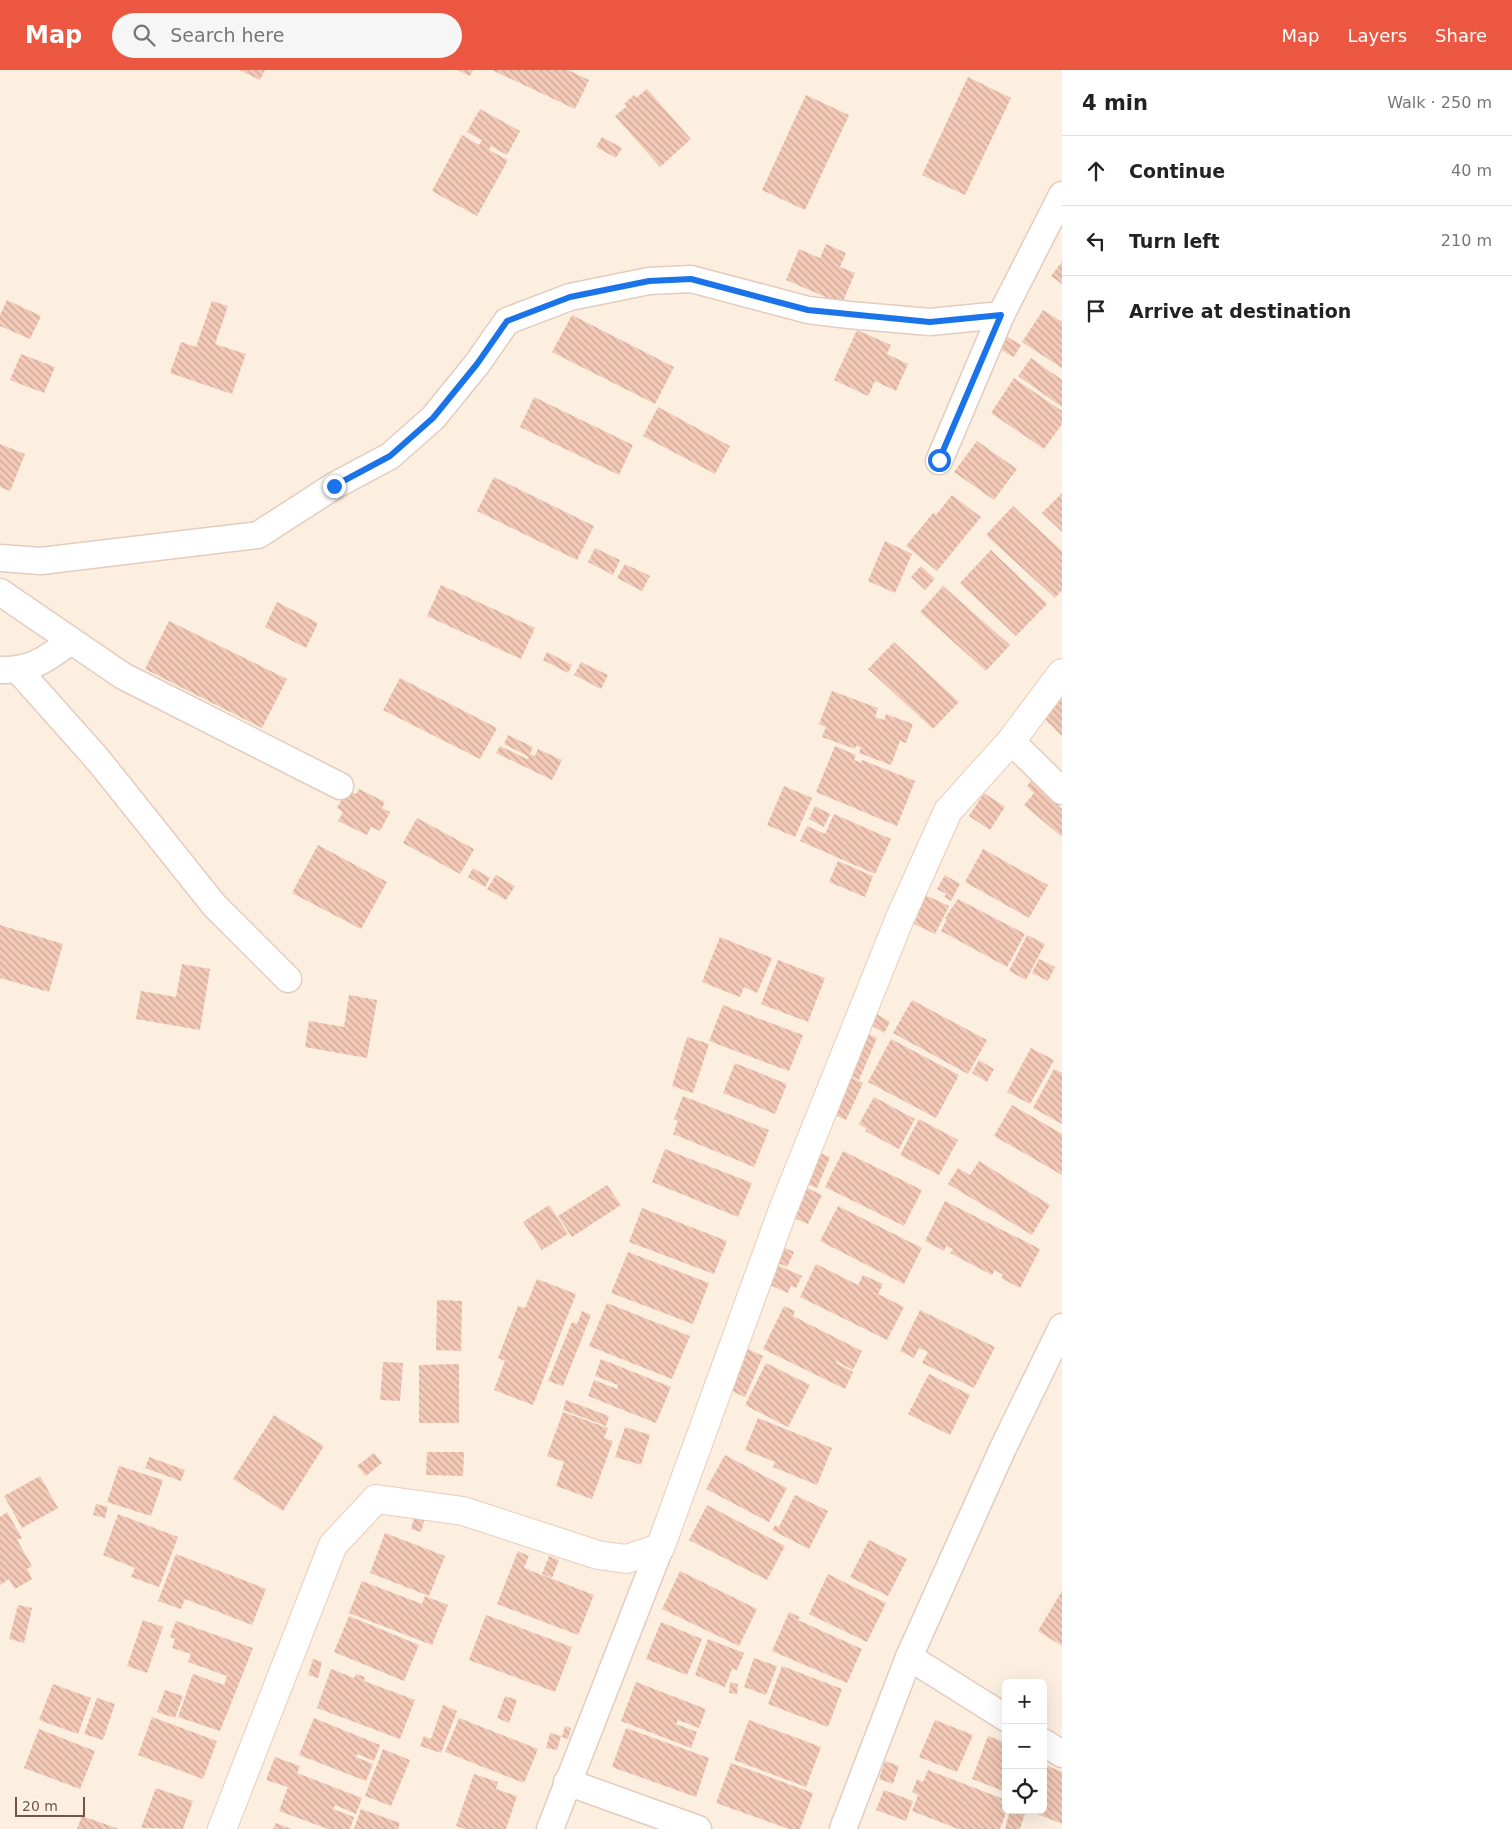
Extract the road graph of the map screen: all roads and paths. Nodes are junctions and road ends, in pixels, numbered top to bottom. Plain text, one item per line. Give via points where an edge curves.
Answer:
1 (1062, 195) edge
2 (1001, 315) junction
3 (939, 460) dead end
4 (0, 558) edge
5 (0, 592) edge
6 (71, 641) junction
7 (10, 671) edge
8 (1062, 673) edge
9 (1011, 741) junction
10 (340, 786) dead end
11 (1062, 792) edge
12 (288, 979) dead end
13 (1062, 1327) edge
14 (660, 1548) junction
15 (908, 1657) junction
16 (1002, 1716) edge
17 (1047, 1745) edge
18 (1062, 1754) edge
19 (567, 1782) junction
20 (222, 1829) edge
21 (550, 1829) edge
22 (698, 1829) edge
23 (843, 1829) edge

1 - 2 street
2 - 3 street
2 - 4 street via 930,322 840,314 808,310 691,279 649,281 570,297 507,321 433,418 390,456 334,486 258,535 41,561
5 - 6 street
6 - 7 street via 43,661
6 - 10 street via 123,676
7 - 12 street via 99,761 214,905
8 - 9 street
9 - 11 street
9 - 14 street via 948,811 900,918 784,1207
13 - 15 street
14 - 19 street
14 - 20 street via 626,1559 598,1555 463,1511 376,1499 333,1546
15 - 16 street
15 - 23 street
17 - 18 street
19 - 21 street
19 - 22 street

